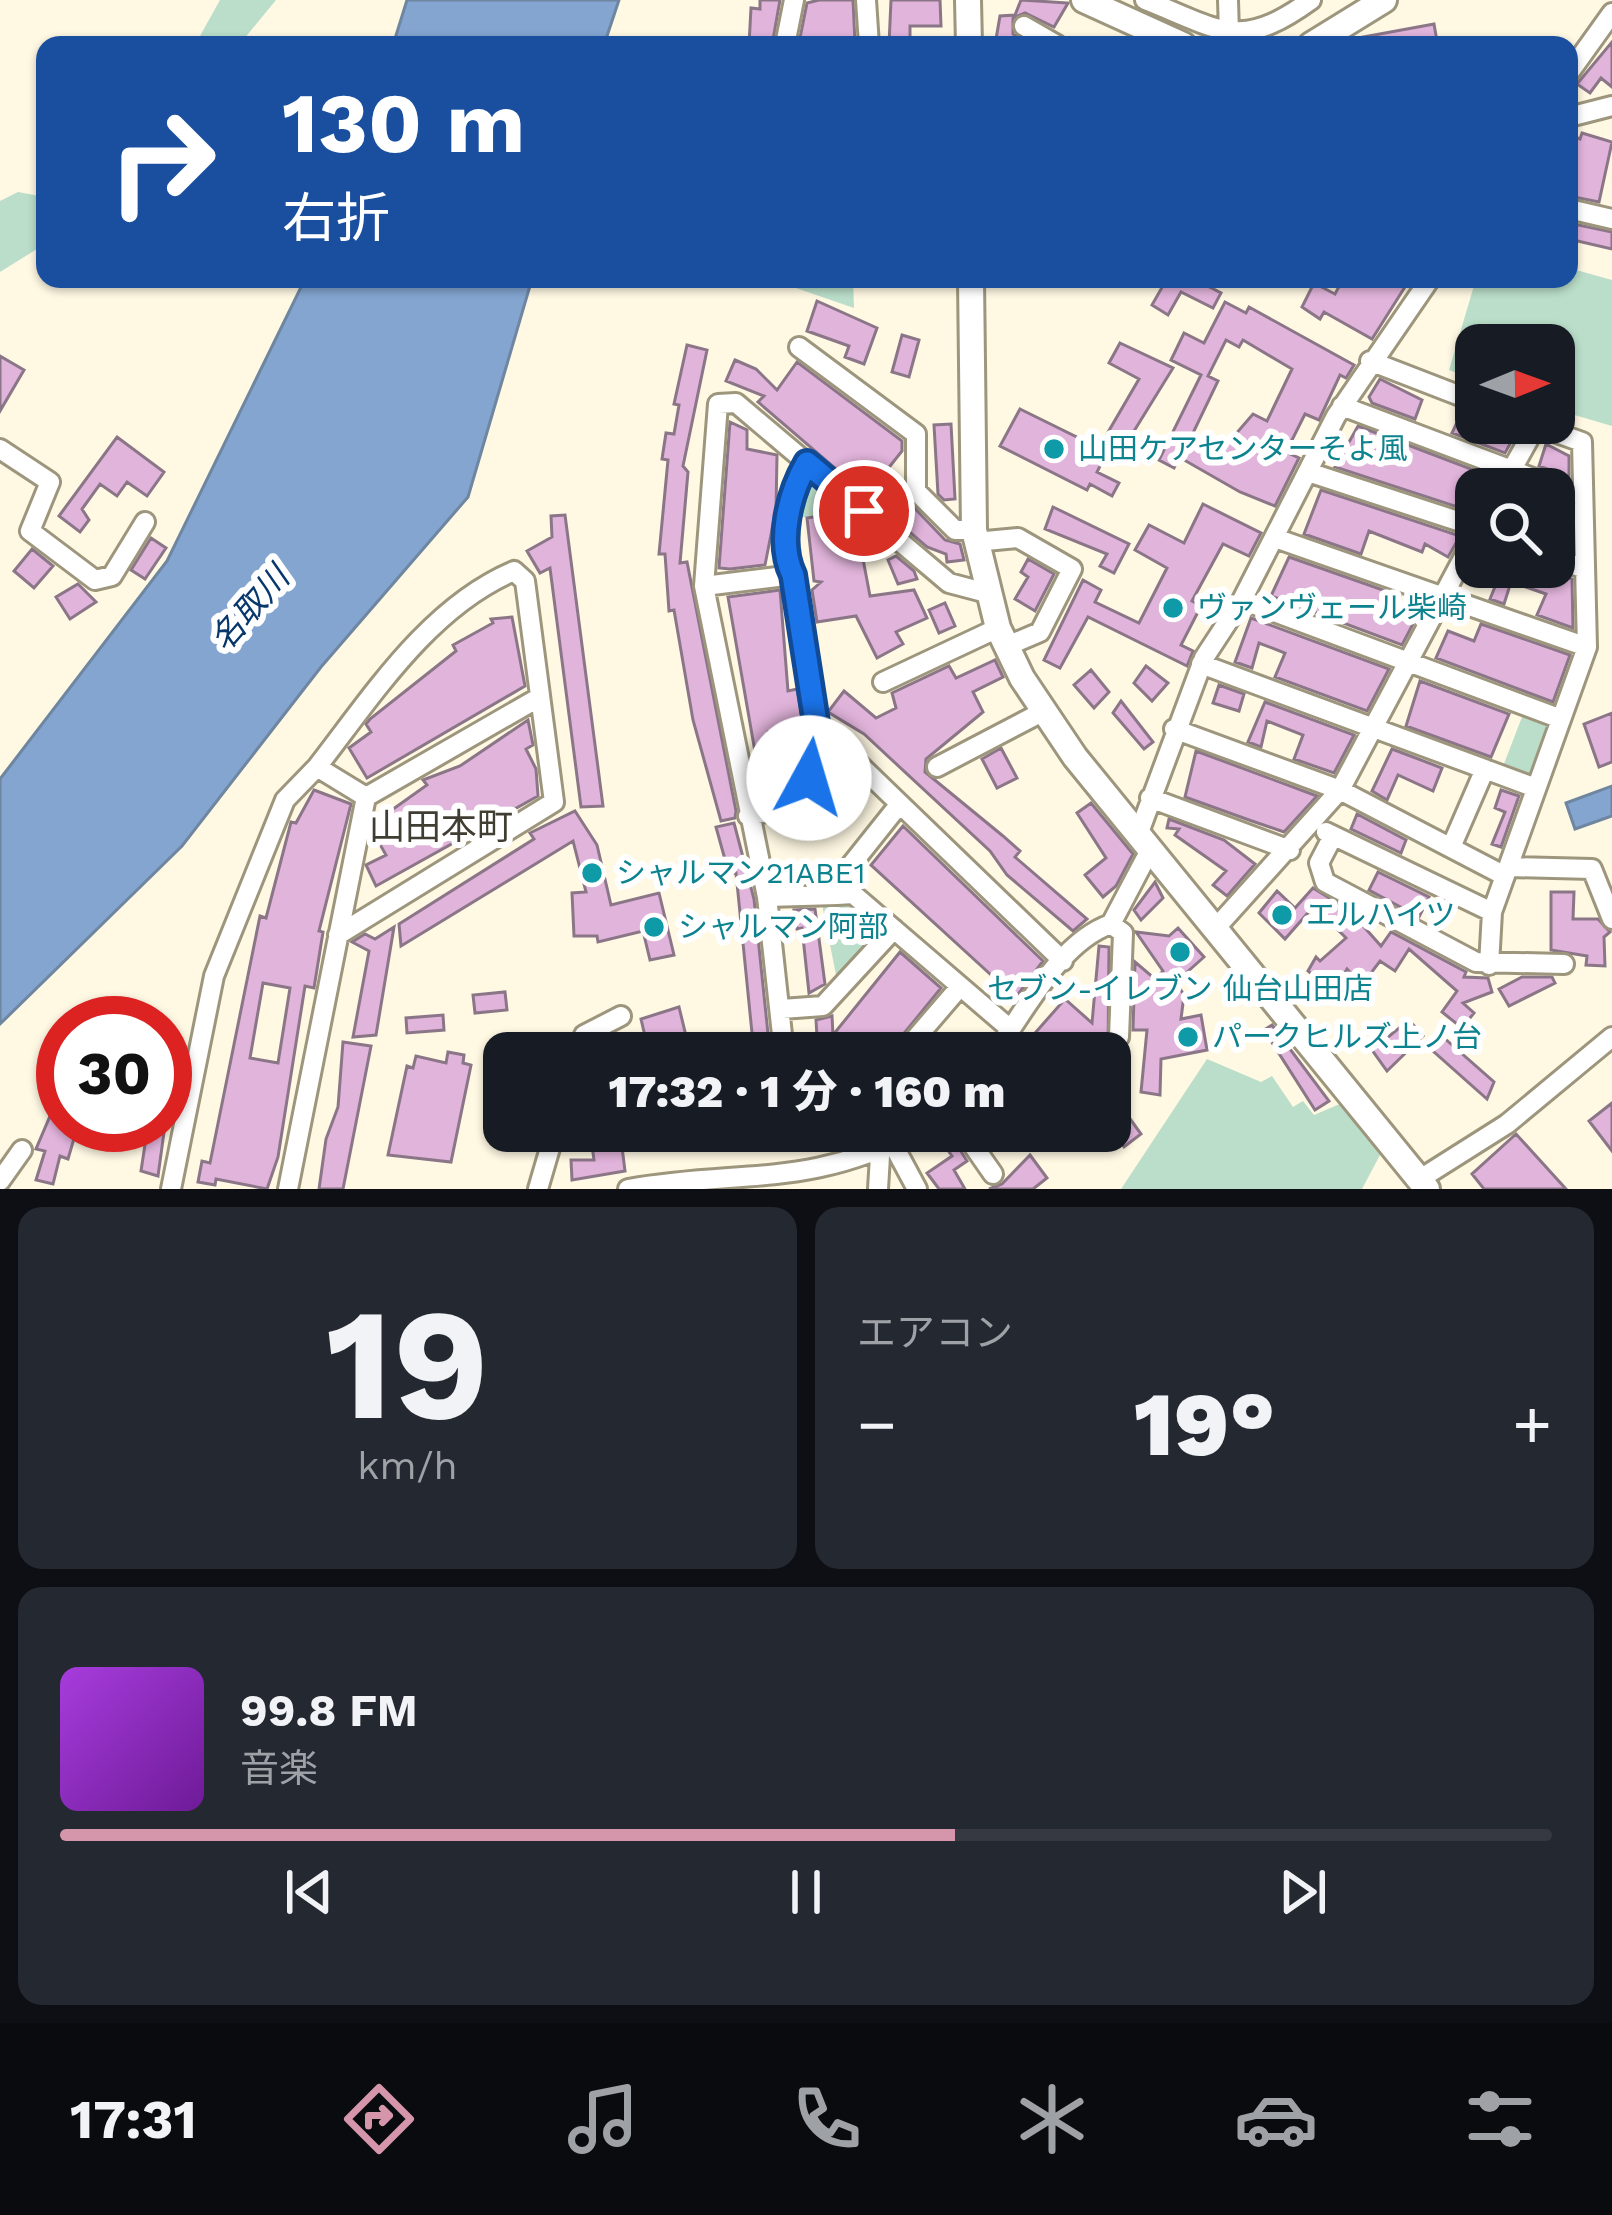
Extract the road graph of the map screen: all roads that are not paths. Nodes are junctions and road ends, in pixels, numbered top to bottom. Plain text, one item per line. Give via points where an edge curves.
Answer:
1 (794, 0) edge
2 (866, 0) edge
3 (968, 0) edge
4 (1084, 0) edge
5 (1145, 0) edge
6 (1228, 0) edge
7 (1311, 0) edge
8 (1384, 0) edge
9 (1612, 14) edge
10 (1024, 26) dead end
11 (1229, 33) junction
12 (787, 36) edge
13 (868, 36) edge
14 (969, 36) edge
15 (1041, 36) edge
16 (1163, 36) edge
17 (1326, 36) edge
18 (1578, 61) edge
19 (1612, 106) edge
20 (1578, 115) edge
21 (1578, 210) edge
22 (1610, 212) edge
23 (971, 288) edge
24 (1423, 288) edge
25 (799, 347) dead end
26 (1370, 361) junction
27 (1455, 394) edge
28 (1342, 406) junction
29 (1575, 439) edge
30 (0, 449) edge
31 (807, 463) junction
32 (1507, 468) edge
33 (1308, 472) junction
34 (1575, 494) edge
35 (1583, 497) junction
36 (145, 522) dead end
37 (1455, 524) edge
38 (975, 536) junction
39 (1275, 538) junction
40 (1575, 565) edge
41 (1585, 569) junction
42 (1455, 570) edge
43 (793, 575) junction
44 (704, 586) junction
45 (986, 593) junction
46 (1441, 596) junction
47 (1242, 600) junction
48 (1002, 637) junction
49 (1587, 647) junction
50 (1406, 663) junction
51 (1201, 664) junction
52 (883, 682) dead end
53 (540, 698) junction
54 (1044, 711) junction
55 (1561, 719) junction
56 (1372, 727) junction
57 (1174, 729) junction
58 (842, 748) dead end
59 (317, 767) junction
60 (938, 767) dead end
61 (1485, 769) junction
62 (1537, 788) junction
63 (1340, 790) junction
64 (366, 797) junction
65 (1150, 798) junction
66 (898, 806) junction
67 (748, 816) junction
68 (1311, 825) junction
69 (1333, 836) junction
70 (1144, 843) junction
71 (1452, 845) junction
72 (1291, 850) junction
73 (1507, 872) junction
74 (837, 895) junction
75 (767, 897) junction
76 (1492, 912) junction
77 (1612, 919) edge
78 (1111, 925) junction
79 (894, 929) junction
80 (1214, 930) junction
81 (338, 935) junction
82 (1064, 961) junction
83 (1564, 964) dead end
84 (1489, 965) junction
85 (958, 989) junction
86 (782, 1009) junction
87 (621, 1016) dead end
88 (1009, 1028) junction
89 (590, 1032) edge
90 (783, 1032) edge
91 (921, 1032) edge
92 (1007, 1032) edge
93 (1118, 1032) edge
94 (1612, 1037) edge
95 (192, 1077) edge
96 (22, 1150) dead end
97 (178, 1152) edge
98 (549, 1152) edge
99 (887, 1152) junction
100 (978, 1152) edge
101 (993, 1174) dead end
102 (0, 1181) edge
103 (1423, 1184) edge
104 (171, 1189) edge
105 (288, 1189) edge
106 (538, 1189) edge
107 (628, 1189) edge
108 (878, 1189) edge
109 (917, 1189) edge

1 - 12 street
2 - 13 street
3 - 14 street
4 - 16 street
5 - 11 street
6 - 11 street
7 - 11 street via 1274,26
8 - 17 street
9 - 18 street
10 - 15 street
19 - 20 street
21 - 22 street
23 - 38 street
24 - 26 street
25 - 38 street via 916,434 916,491 955,530
26 - 27 street
26 - 28 street
28 - 32 street
28 - 33 street
29 - 35 street via 1582,442
30 - 36 street via 50,482 30,531 95,580 112,576
31 - 43 street via 795,483 783,555
31 - 44 street via 736,403 718,404
31 - 45 street via 949,583
33 - 37 street
33 - 39 street
34 - 35 street
35 - 41 street
38 - 45 street
38 - 48 street via 1018,538 1072,569 1040,632
39 - 46 street
39 - 47 street
40 - 41 street
41 - 49 street
42 - 46 street
43 - 44 street
43 - 67 street via 817,729 807,802
44 - 67 street
45 - 48 street
46 - 49 street
46 - 50 street
47 - 50 street
47 - 51 street
48 - 52 street
48 - 54 street
49 - 55 street
50 - 55 street
50 - 56 street
51 - 56 street
51 - 57 street
53 - 59 street via 525,580 514,571 477,587 436,623
53 - 64 street
53 - 81 street via 554,802
54 - 60 street
54 - 70 street
55 - 62 street
56 - 61 street
56 - 63 street
57 - 63 street
57 - 65 street
58 - 66 street
59 - 64 street
59 - 95 street via 285,800 242,901 214,976
61 - 62 street
61 - 71 street
62 - 73 street
63 - 68 street
63 - 71 street
64 - 81 street
65 - 70 street
65 - 72 street
66 - 74 street
66 - 82 street
67 - 75 street
68 - 69 street
68 - 72 street
69 - 76 street
69 - 84 street via 1319,863 1325,882
70 - 78 street
70 - 80 street
71 - 73 street
72 - 80 street
73 - 76 street
73 - 77 street via 1592,869
74 - 75 street
74 - 79 street via 854,894
75 - 86 street
76 - 84 street
78 - 82 street
78 - 93 street via 1123,933
79 - 85 street
79 - 86 street via 824,1006
80 - 103 street
81 - 105 street
82 - 88 street
83 - 84 street
85 - 88 street
85 - 91 street
86 - 90 street
87 - 89 street
88 - 92 street
94 - 103 street
96 - 102 street
97 - 104 street
98 - 106 street
99 - 107 street via 780,1186
99 - 108 street
99 - 109 street
100 - 101 street

